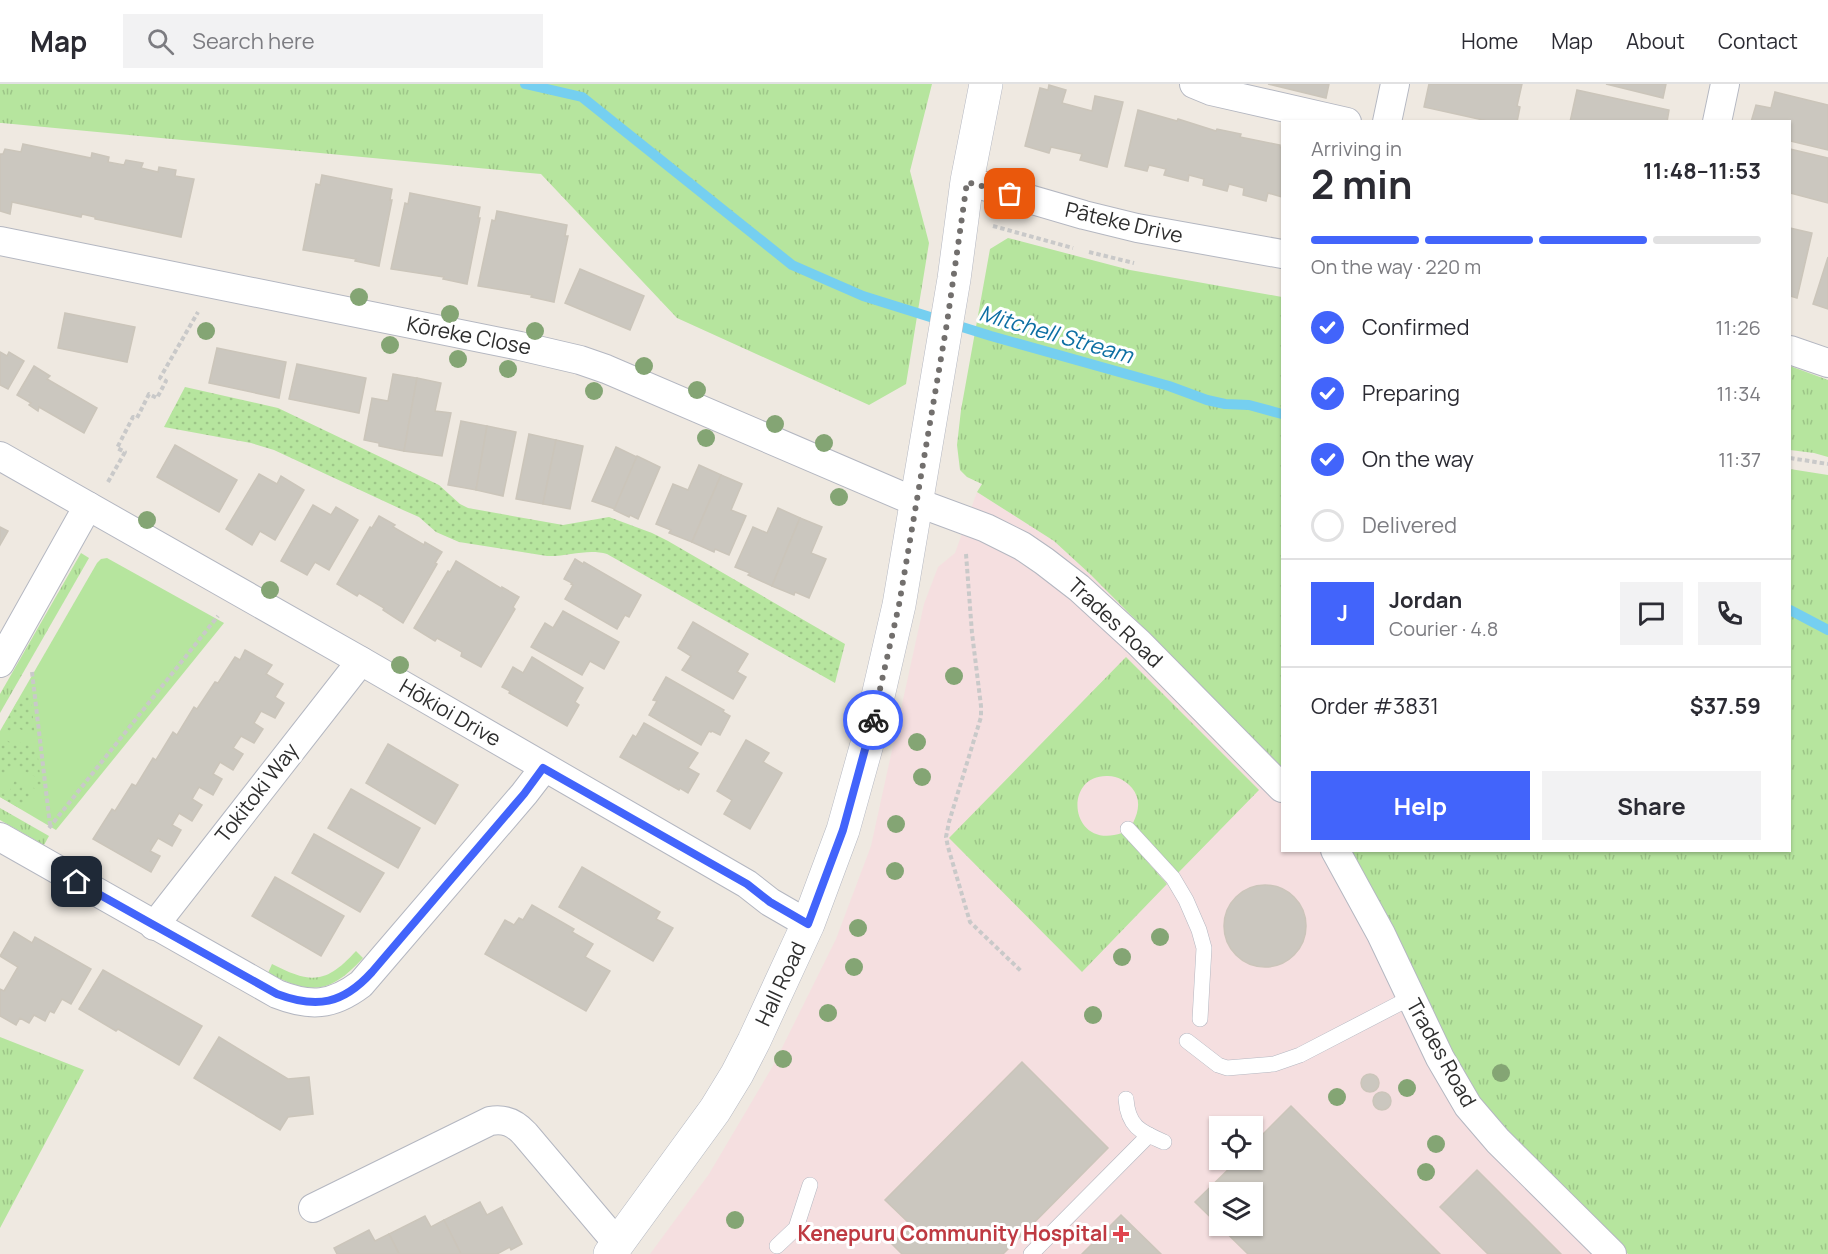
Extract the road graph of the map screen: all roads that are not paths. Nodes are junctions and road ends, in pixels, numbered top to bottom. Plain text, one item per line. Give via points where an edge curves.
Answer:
1 (986, 84) edge
2 (1194, 84) edge
3 (1395, 84) edge
4 (1725, 84) edge
5 (1338, 120) edge
6 (1387, 120) edge
7 (1717, 120) edge
8 (967, 182) junction
9 (0, 241) edge
10 (1281, 254) edge
11 (1791, 350) edge
12 (1828, 363) edge
13 (0, 456) edge
14 (916, 502) junction
15 (88, 506) junction
16 (361, 661) junction
17 (0, 663) edge
18 (543, 768) junction
19 (1281, 787) edge
20 (1128, 829) dead end
21 (0, 837) edge
22 (1336, 852) edge
23 (808, 924) junction
24 (154, 926) junction
25 (1410, 998) junction
26 (1200, 1019) dead end
27 (1187, 1041) dead end
28 (1126, 1099) dead end
29 (1149, 1135) junction
30 (1164, 1142) dead end
31 (810, 1185) dead end
32 (313, 1208) dead end
33 (777, 1246) dead end
34 (614, 1249) edge
35 (1031, 1254) edge
36 (1612, 1254) edge

1 - 8 street, Hall Road
2 - 5 street via 1211,92
3 - 6 street
4 - 7 street
8 - 10 street, Pāteke Drive via 1137,228
8 - 14 street, Hall Road
9 - 14 street, Kōreke Close via 580,360
11 - 12 street
13 - 15 street, Hōkioi Drive
14 - 19 street, Trades Road via 998,533 1044,561 1139,643
14 - 23 street, Hall Road via 899,605 867,744 843,830
15 - 16 street, Hōkioi Drive
15 - 17 street
16 - 18 street, Hōkioi Drive
16 - 24 street, Tokitoki Way
18 - 23 street, Hōkioi Drive via 747,884
18 - 24 street via 372,972 342,997 311,1003 277,994
20 - 26 lane via 1173,878 1199,930 1204,948
21 - 24 street
22 - 25 street, Trades Road via 1381,934
23 - 34 street, Hall Road via 754,1041 715,1110
25 - 27 lane via 1300,1055 1274,1064 1227,1068
25 - 36 street, Trades Road via 1468,1106
28 - 29 lane via 1129,1117 1136,1128
29 - 30 lane
29 - 35 lane
31 - 33 lane via 796,1228
32 - 34 street via 490,1121 504,1120 525,1134

